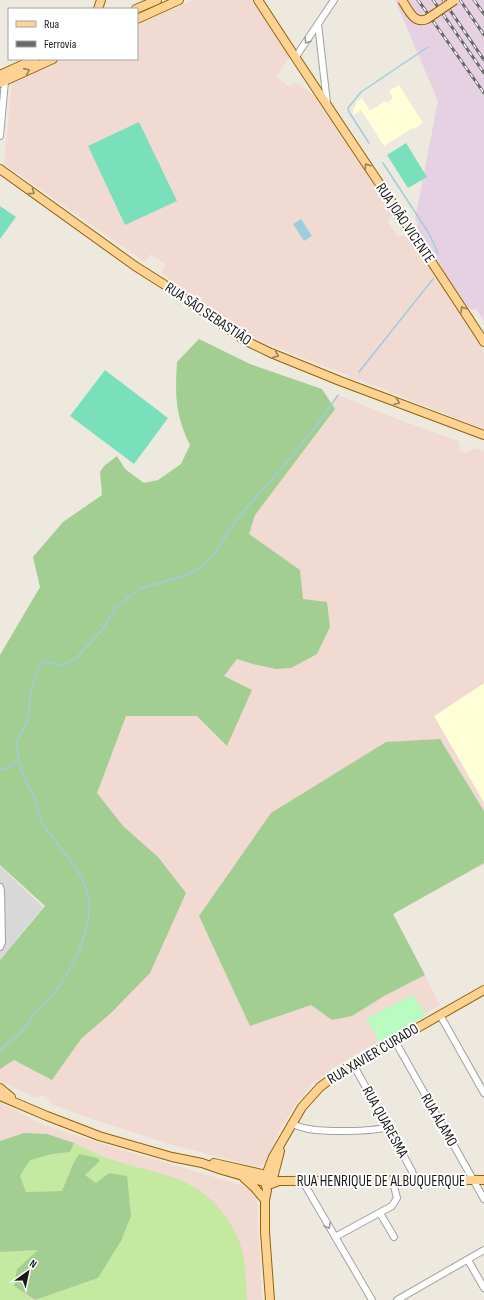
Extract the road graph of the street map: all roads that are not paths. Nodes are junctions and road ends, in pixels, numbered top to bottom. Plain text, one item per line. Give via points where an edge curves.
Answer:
1 (156, 0) edge
2 (179, 0) edge
3 (258, 0) edge
4 (334, 0) edge
5 (402, 0) edge
6 (455, 0) edge
7 (138, 8) edge
8 (160, 9) junction
9 (138, 19) edge
10 (318, 24) junction
11 (295, 58) junction
12 (33, 60) edge
13 (51, 60) edge
14 (2, 80) edge
15 (326, 103) junction
16 (0, 136) edge
17 (0, 169) edge
18 (484, 342) edge
19 (484, 435) edge
20 (0, 887) edge
21 (1, 917) edge
22 (0, 947) edge
23 (484, 990) edge
24 (440, 1015) junction
25 (395, 1041) junction
26 (353, 1064) junction
27 (0, 1088) edge
28 (484, 1093) edge
29 (0, 1096) edge
30 (16, 1102) junction
31 (291, 1124) junction
32 (387, 1126) junction
33 (202, 1162) junction
34 (238, 1175) junction
35 (484, 1180) edge
36 (270, 1181) junction
37 (415, 1181) junction
38 (474, 1181) junction
39 (300, 1182) junction
40 (315, 1182) junction
41 (393, 1182) junction
42 (309, 1192) junction
43 (484, 1199) edge
44 (265, 1200) junction
45 (380, 1213) junction
46 (335, 1237) junction
47 (394, 1237) dead end
48 (484, 1250) edge
49 (468, 1260) junction
50 (484, 1288) edge
51 (270, 1300) edge
52 (372, 1300) edge
53 (397, 1300) edge

1 - 7 main road
1 - 8 street
2 - 8 main road
3 - 11 main road, RUA JOÃO VICENTE
4 - 10 street
5 - 6 main road, bridge via 413,17 422,21
8 - 9 main road
10 -> 11 street
10 - 15 street, RUA JOÃO VICENTE
11 - 15 main road, RUA JOÃO VICENTE
12 - 14 main road
14 -> 13 main road
14 - 16 street
18 -> 15 main road, RUA JOÃO VICENTE
17 -> 19 main road, RUA SÃO SEBASTIÃO via 244,340 340,381
20 - 21 street
21 - 22 street
23 - 24 main road, RUA XAVIER CURADO
24 - 25 main road, RUA XAVIER CURADO
24 - 28 street
25 - 26 main road, RUA XAVIER CURADO
25 - 38 street, RUA ÁLAMO
26 - 31 main road, RUA XAVIER CURADO via 329,1079 312,1094
26 - 32 street, RUA QUARESMA
27 - 30 main road
29 - 30 main road
30 - 33 main road via 99,1136 166,1156
31 - 32 street via 322,1130 371,1130
31 - 36 main road, RUA XAVIER CURADO via 282,1140
32 - 37 street, RUA QUARESMA
33 - 34 main road
33 - 36 main road via 226,1165
34 - 36 main road
34 - 44 main road via 251,1184
35 - 38 main road, RUA HENRIQUE DE ALBUQUERQUE
36 - 39 main road, RUA HENRIQUE DE ALBUQUERQUE
36 - 44 main road, RUA XAVIER CURADO
37 - 38 main road, RUA HENRIQUE DE ALBUQUERQUE
37 - 41 main road, RUA HENRIQUE DE ALBUQUERQUE
38 - 43 street, RUA ÁLAMO
39 - 40 main road, RUA HENRIQUE DE ALBUQUERQUE
39 - 42 street
40 - 41 main road, RUA HENRIQUE DE ALBUQUERQUE
40 - 42 street
41 - 45 street via 397,1198 392,1206
42 -> 46 street
44 - 51 main road, RUA XAVIER CURADO
45 - 46 street
45 - 47 street
46 - 52 street
48 - 49 street
49 - 50 street
49 - 53 street

